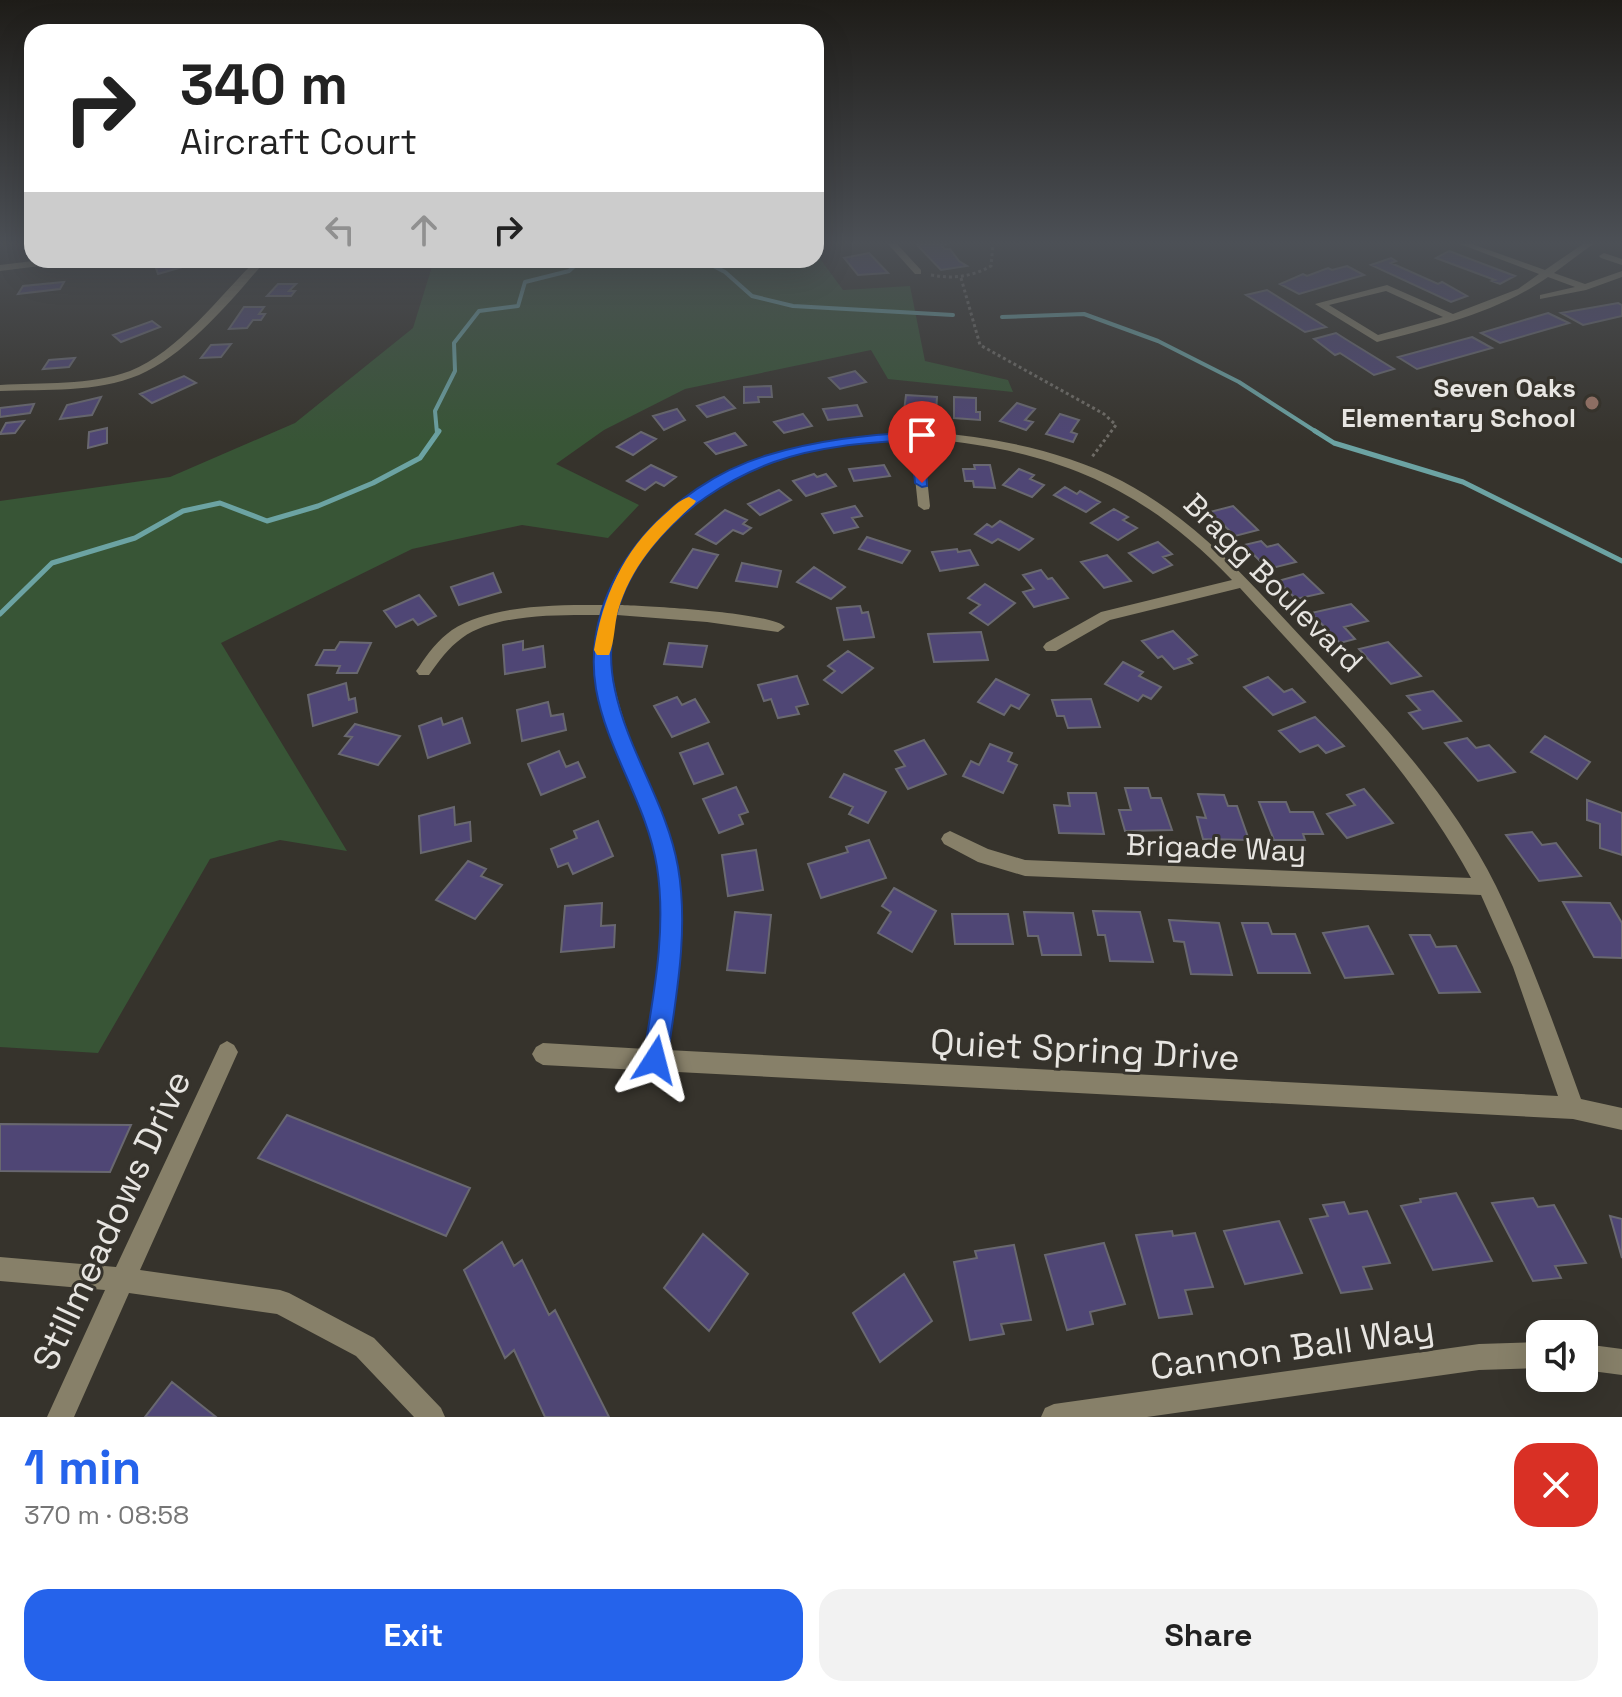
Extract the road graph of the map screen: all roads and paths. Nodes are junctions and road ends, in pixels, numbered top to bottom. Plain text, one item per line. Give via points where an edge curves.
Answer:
1 (210, 310) edge
2 (970, 310) edge
3 (1330, 310) edge
4 (1436, 310) edge
5 (1473, 310) edge
6 (1453, 318) junction
7 (0, 388) edge
8 (917, 436) junction
9 (1092, 457) dead end
10 (924, 506) dead end
11 (1241, 583) junction
12 (609, 612) junction
13 (778, 627) dead end
14 (1051, 647) dead end
15 (424, 671) dead end
16 (950, 839) dead end
17 (1487, 887) junction
18 (227, 1052) dead end
19 (543, 1054) dead end
20 (655, 1060) junction
21 (1573, 1108) junction
22 (1622, 1119) edge
23 (0, 1269) edge
24 (125, 1280) junction
25 (1526, 1355) edge
26 (1598, 1359) edge
27 (1622, 1362) edge
28 (1173, 1409) edge
29 (60, 1417) edge
30 (432, 1417) edge
31 (1054, 1417) edge

1 - 7 street via 147,368 107,380
2 - 9 path via 980,345 1116,425
3 - 6 street via 1377,339
4 - 6 street
5 - 6 street
8 - 10 street
8 - 11 street, Bragg Boulevard via 1026,450 1113,482 1171,517
8 - 12 street, Bragg Boulevard via 827,443 722,480 681,506 652,534 628,567
11 - 14 street via 1106,616
11 - 17 street, Bragg Boulevard via 1410,767
12 - 13 street via 721,616
12 - 15 street via 561,610 494,619 451,639
12 - 20 street, Bragg Boulevard via 605,687 667,866 669,970
16 - 17 street, Brigade Way via 1025,868
17 - 21 street, Bragg Boulevard
18 - 24 street, Stillmeadows Drive
19 - 20 street, Quiet Spring Drive
20 - 21 street, Quiet Spring Drive
21 - 22 street, Quiet Spring Drive
23 - 24 street
24 - 29 street, Stillmeadows Drive
24 - 30 street via 280,1302 365,1347
25 - 28 street, Cannon Ball Way via 1479,1357
26 - 27 street
28 - 31 street, Cannon Ball Way

